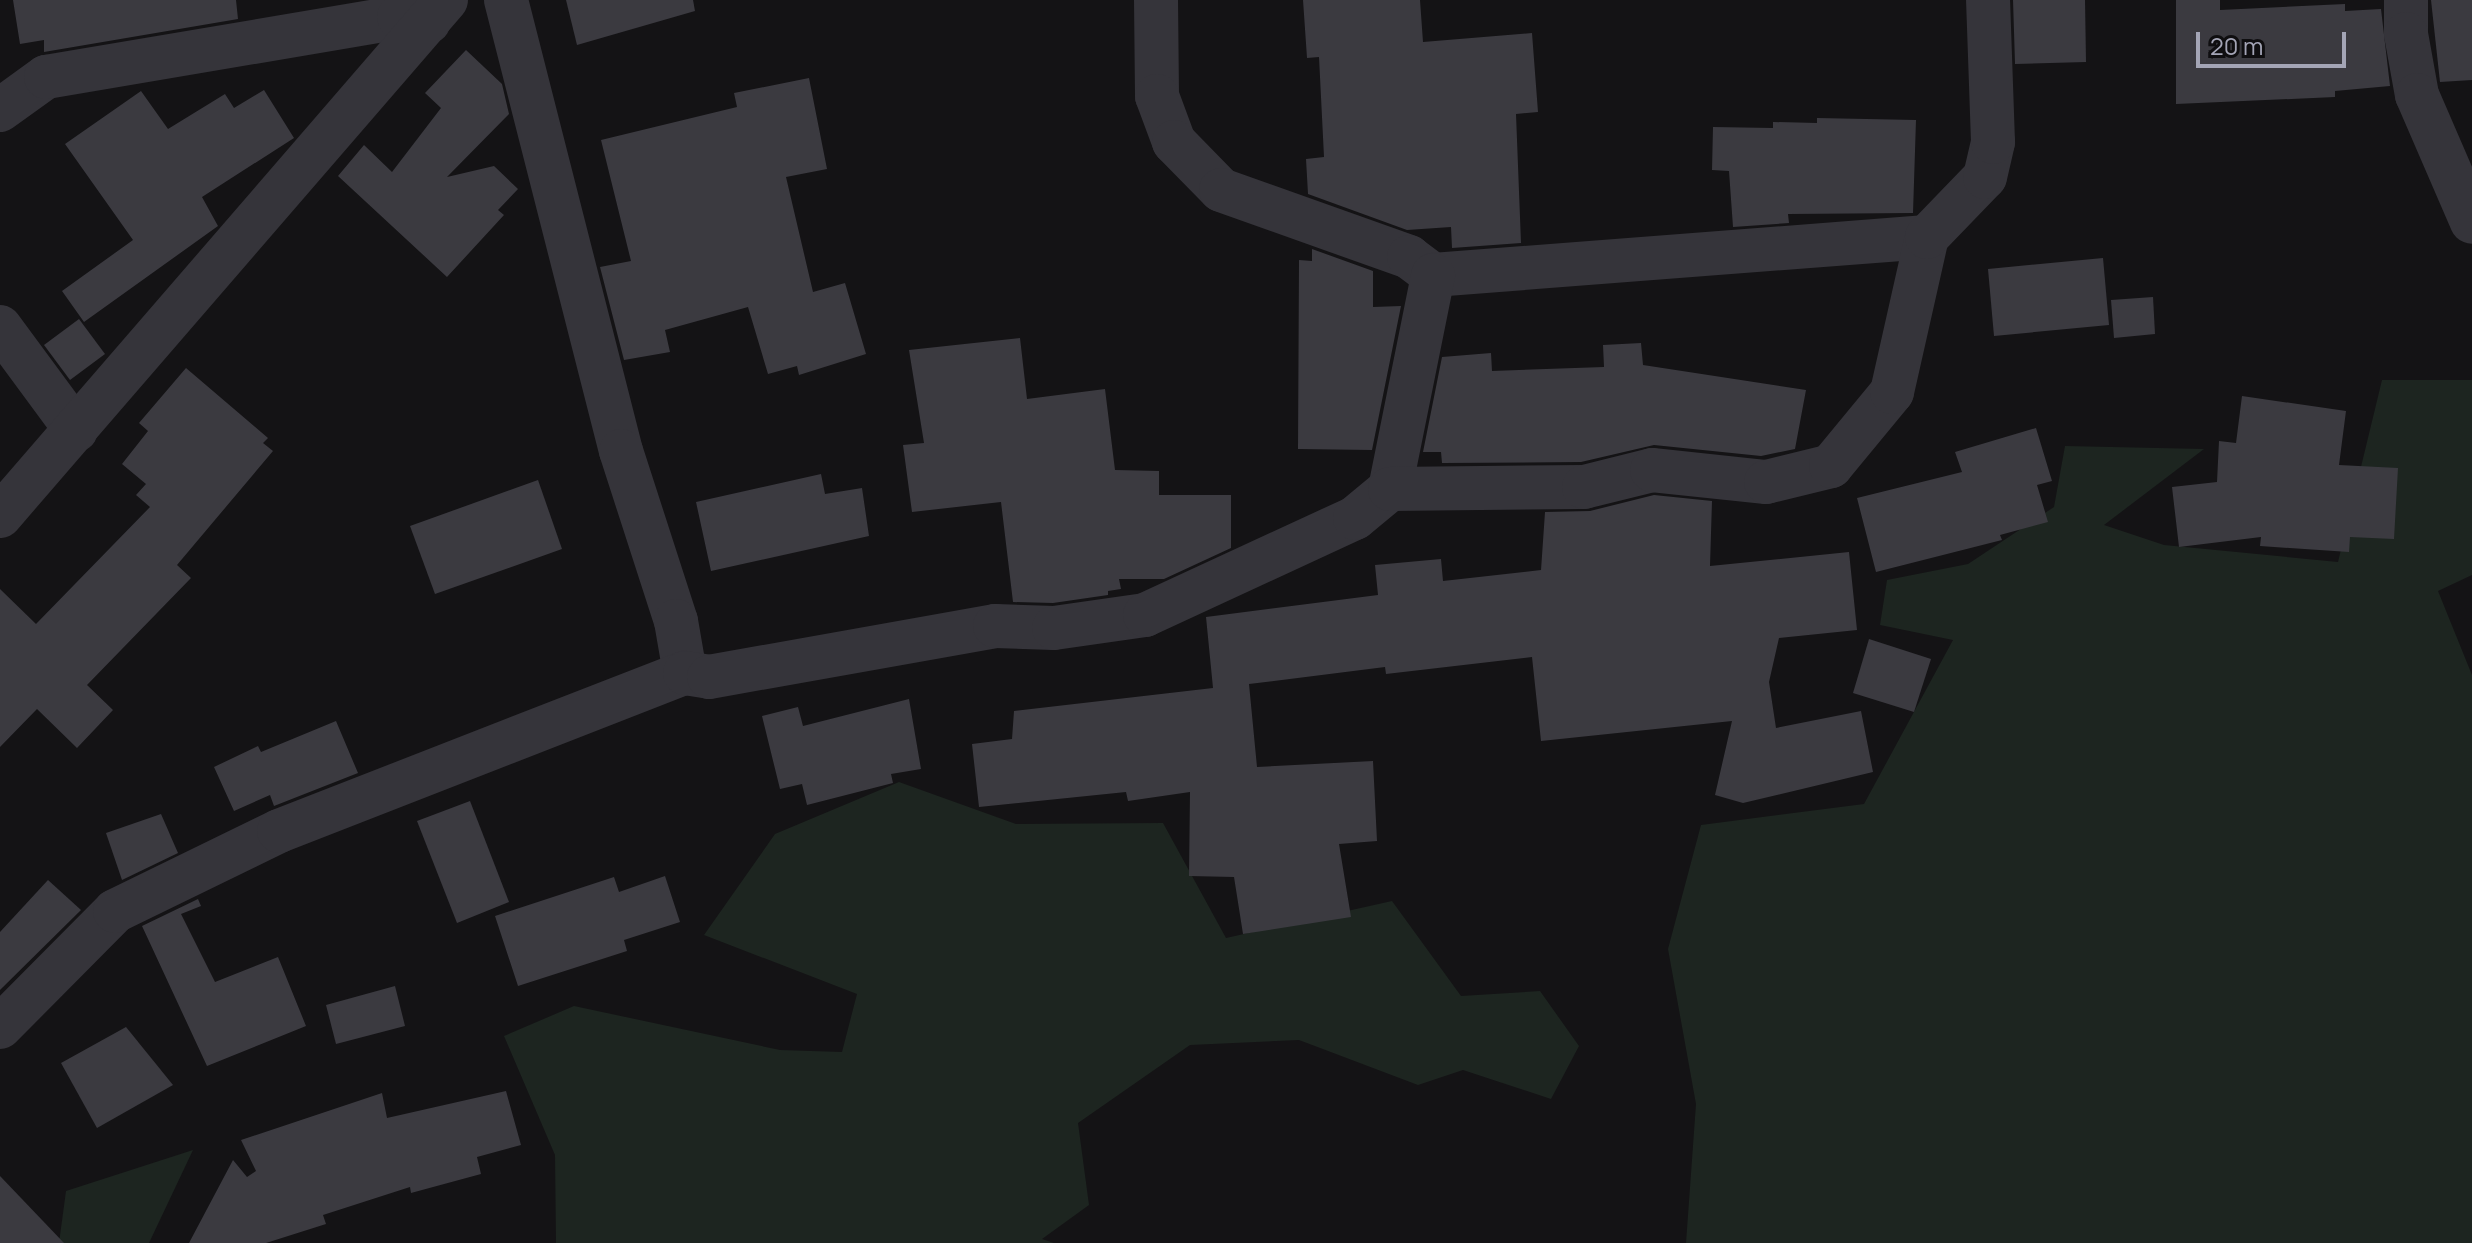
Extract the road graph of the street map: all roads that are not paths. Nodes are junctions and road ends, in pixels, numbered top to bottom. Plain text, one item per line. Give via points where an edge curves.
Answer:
1 (506, 0) edge
2 (1156, 0) edge
3 (1988, 0) edge
4 (2406, 0) edge
5 (437, 11) edge
6 (0, 110) edge
7 (2472, 222) edge
8 (1927, 237) junction
9 (1433, 275) junction
10 (0, 327) edge
11 (76, 430) junction
12 (1390, 489) junction
13 (0, 516) edge
14 (685, 673) junction
15 (0, 1027) edge

1 - 14 street via 621,451 676,621
2 - 9 street via 1157,96 1174,142 1221,190 1409,257
3 - 8 street via 1993,142 1985,177
4 - 7 street via 2417,95
5 - 6 street via 46,77
5 - 11 street
8 - 9 street
8 - 12 street via 1892,392 1831,466 1766,482 1652,470 1584,487
9 - 12 street
10 - 11 street
11 - 13 street
12 - 14 street via 1355,518 1145,615 1054,628 995,626 709,677
14 - 15 street via 279,831 115,911

